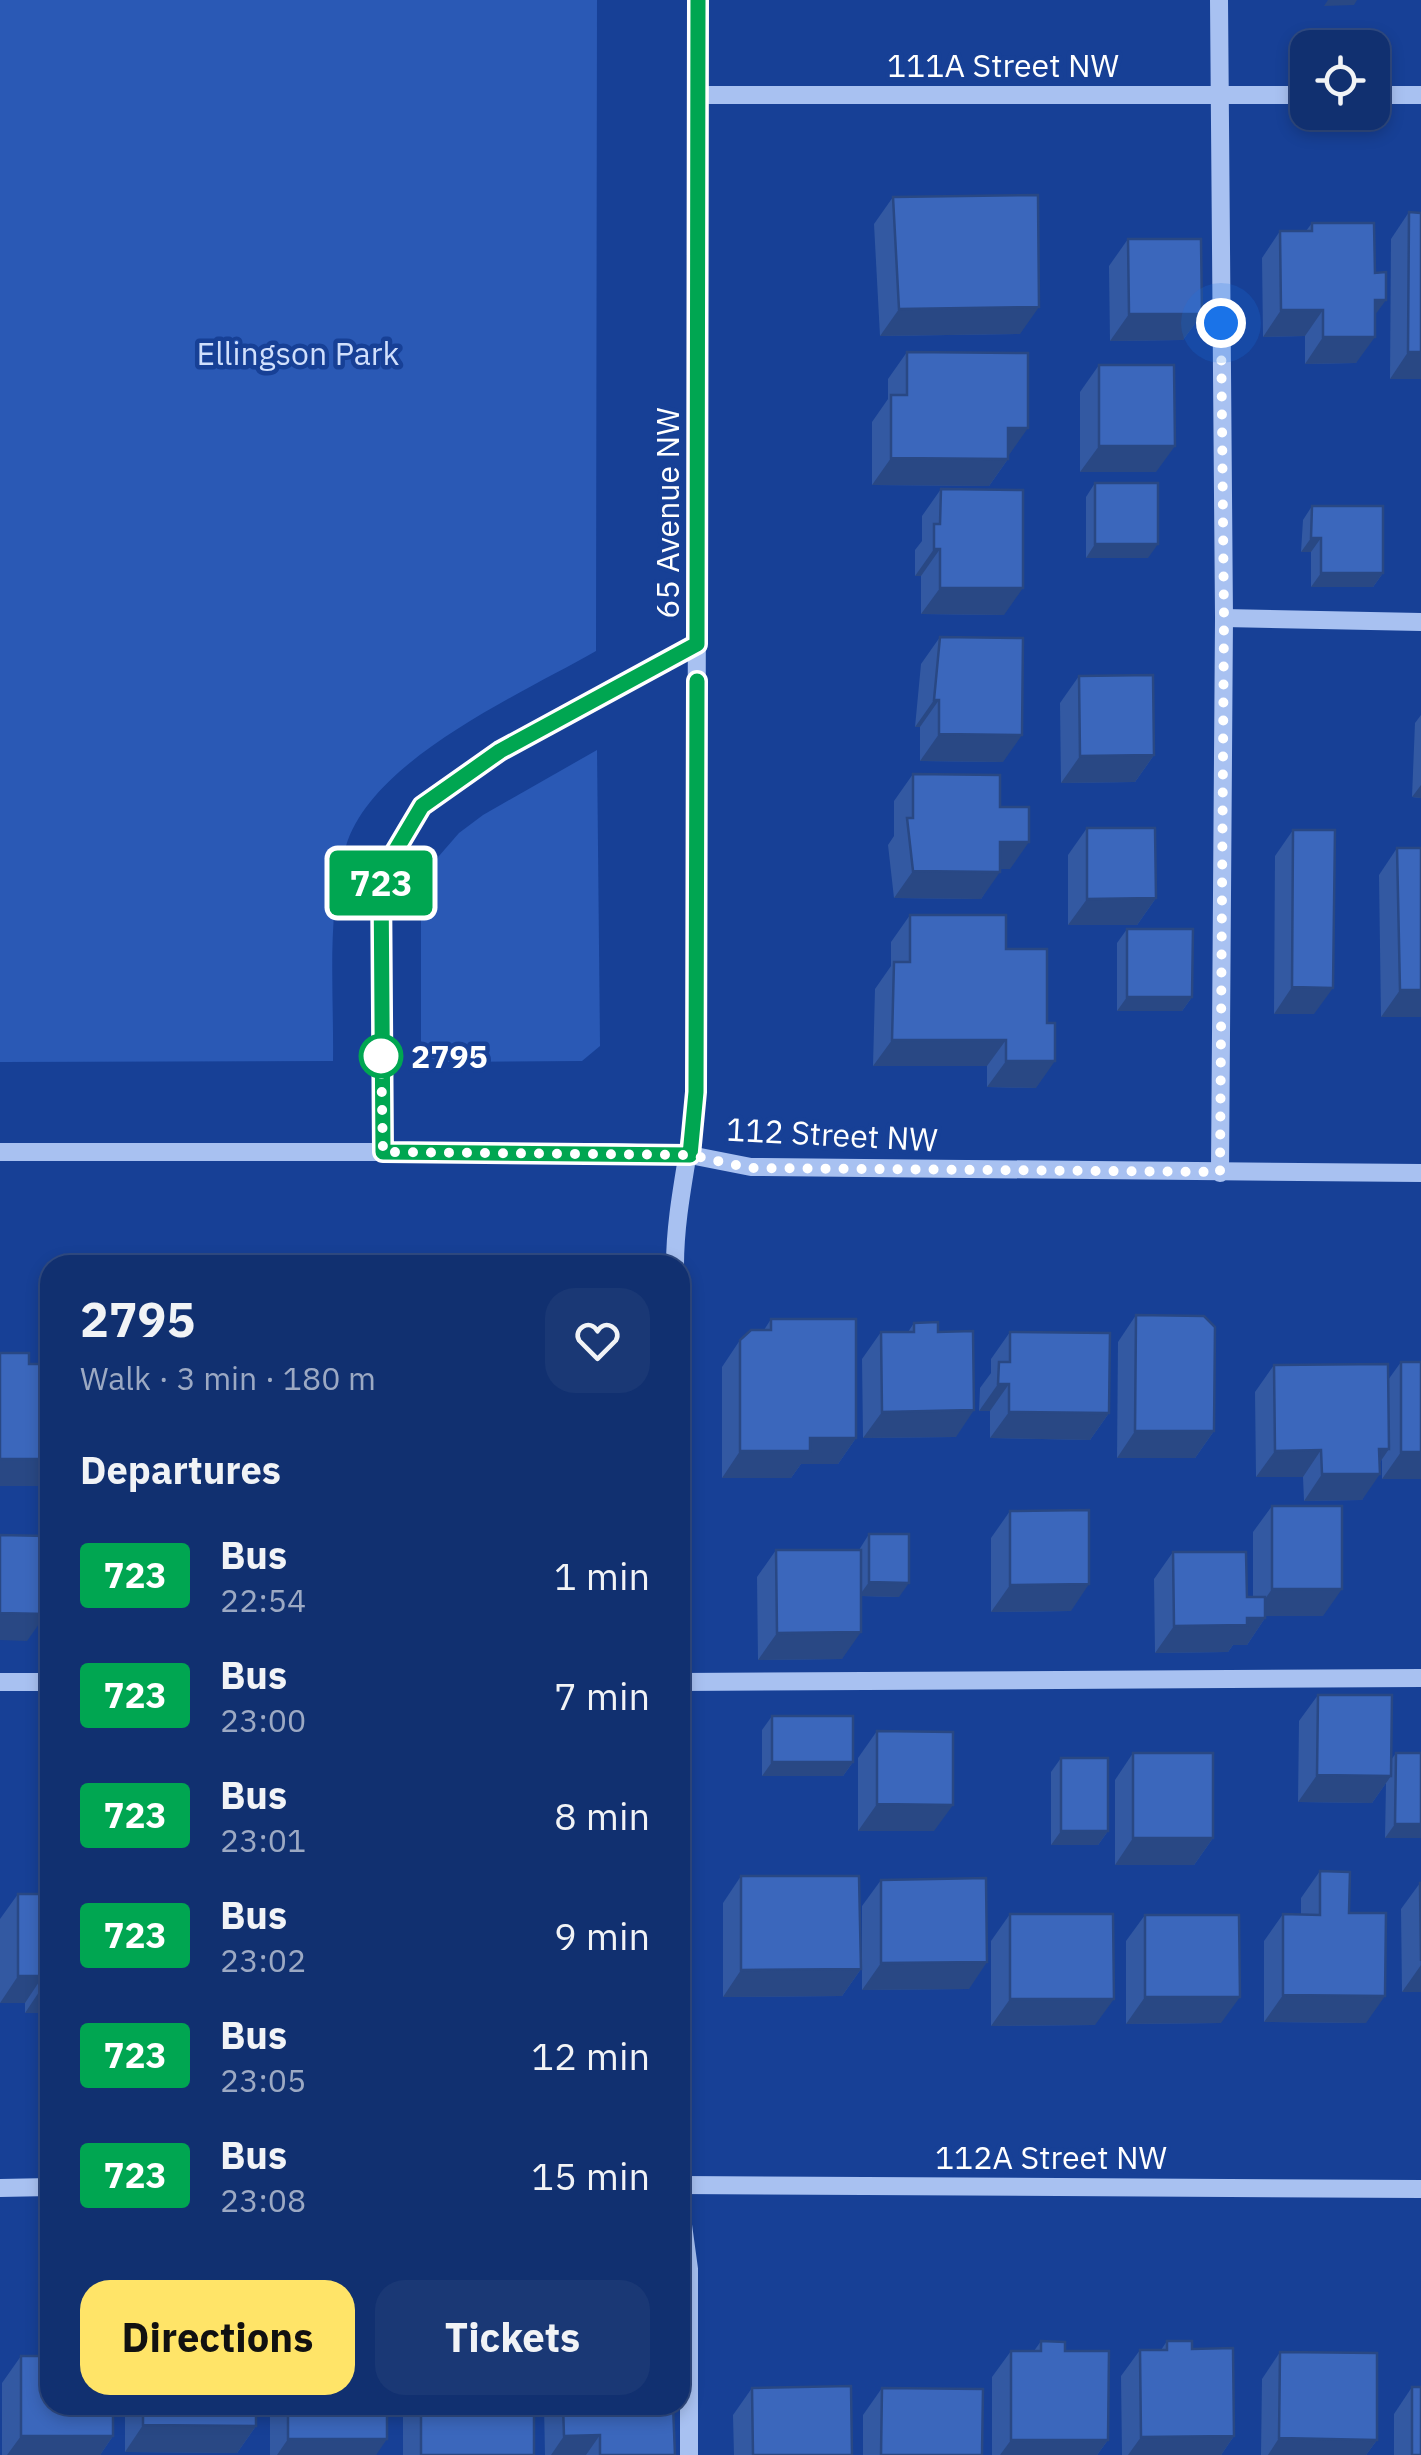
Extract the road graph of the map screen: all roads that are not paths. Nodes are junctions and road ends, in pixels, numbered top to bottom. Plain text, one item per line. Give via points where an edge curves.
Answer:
1 (698, 0) edge
2 (1219, 0) edge
3 (698, 95) junction
4 (1220, 95) junction
5 (1290, 95) edge
6 (1390, 95) edge
7 (1421, 95) edge
8 (1224, 618) junction
9 (1421, 622) edge
10 (697, 644) junction
11 (0, 1152) edge
12 (383, 1152) junction
13 (690, 1155) junction
14 (1220, 1172) junction
15 (1421, 1173) edge
16 (676, 1255) edge
17 (1421, 1678) edge
18 (0, 1682) edge
19 (40, 1682) edge
20 (690, 1682) edge
21 (690, 2186) edge
22 (0, 2188) edge
23 (40, 2188) edge
24 (1421, 2190) edge
25 (689, 2415) edge
26 (689, 2455) edge

1 - 3 street, 65 Avenue NW
2 - 4 street
3 - 4 street, 111A Street NW
3 - 10 street, 65 Avenue NW
4 - 5 street, 111A Street NW
4 - 8 street
6 - 7 street
8 - 9 street
8 - 14 street
10 - 12 street via 500,751 422,806 381,875
10 - 13 street, 65 Avenue NW via 696,1092
11 - 12 street, 112 Street NW
12 - 13 street, 112 Street NW
13 - 14 street, 112 Street NW via 750,1168
13 - 16 street, 65 Avenue NW
14 - 15 street, 112 Street NW
17 - 20 street
18 - 19 street
21 - 24 street, 112A Street NW
22 - 23 street
25 - 26 street

